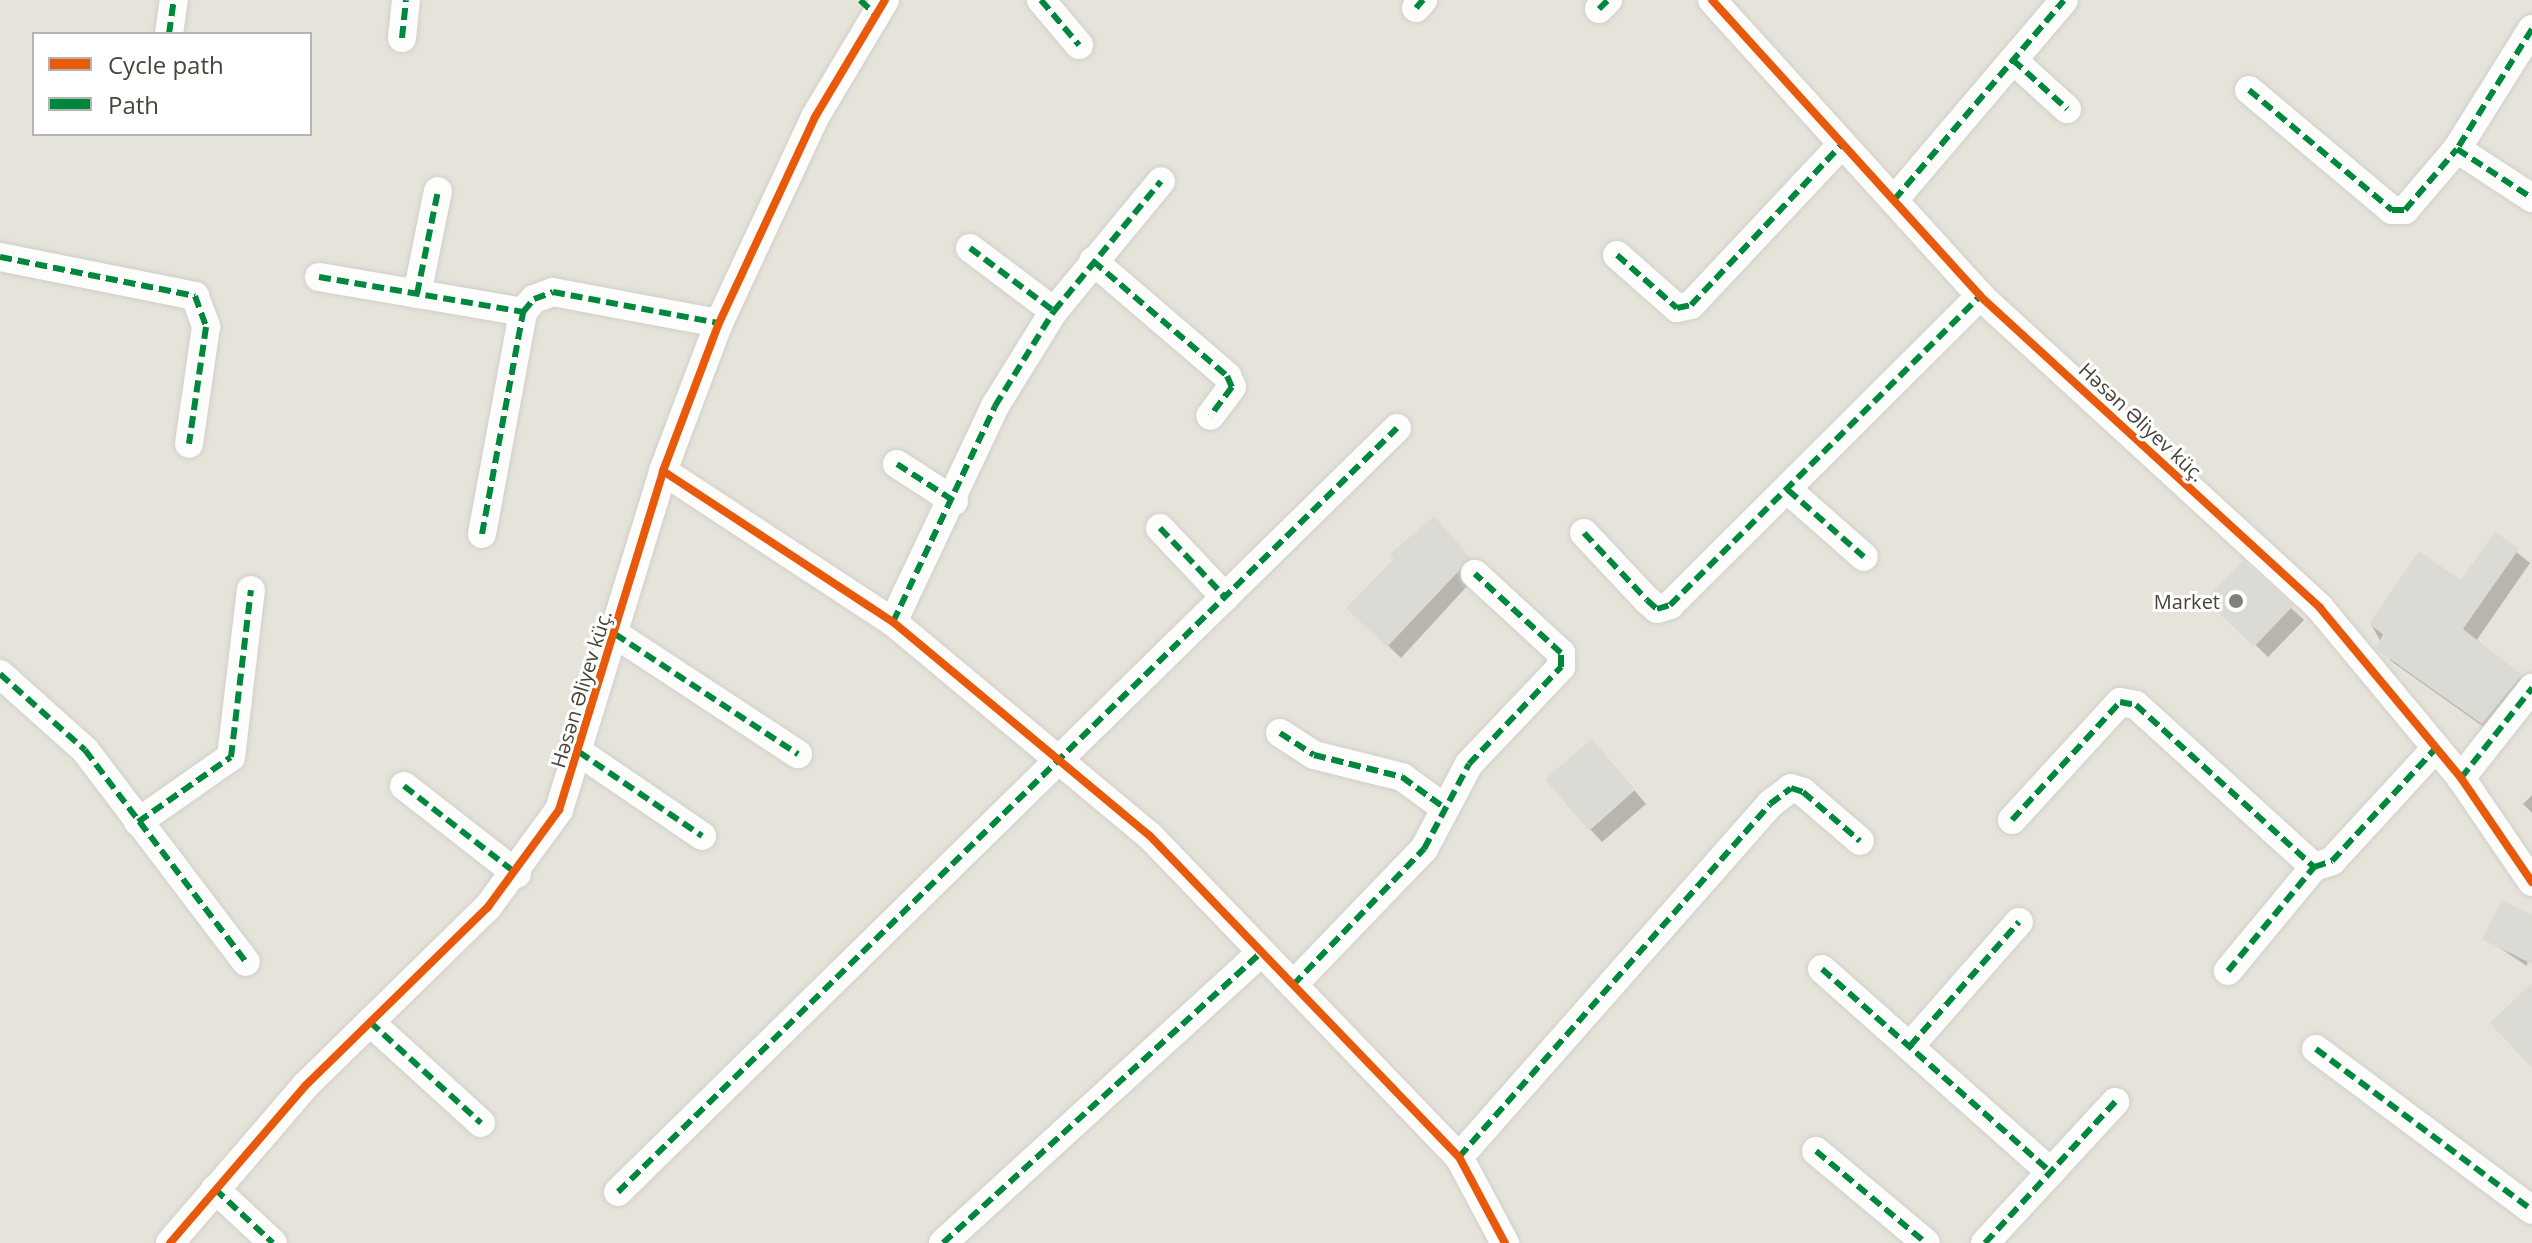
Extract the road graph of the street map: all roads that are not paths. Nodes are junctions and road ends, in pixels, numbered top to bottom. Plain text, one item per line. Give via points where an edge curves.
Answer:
1 (174, 0) edge
2 (406, 0) edge
3 (1041, 0) edge
4 (2064, 0) edge
5 (1720, 3) edge
6 (873, 4) edge
7 (2532, 29) edge
8 (169, 32) edge
9 (402, 38) dead end
10 (1079, 45) dead end
11 (2013, 60) junction
12 (2249, 90) dead end
13 (2067, 109) dead end
14 (1841, 145) junction
15 (2457, 149) junction
16 (1161, 181) dead end
17 (438, 191) dead end
18 (2532, 198) edge
19 (1894, 200) junction
20 (970, 248) dead end
21 (1617, 255) dead end
22 (0, 257) edge
23 (1093, 261) junction
24 (319, 277) dead end
25 (417, 294) junction
26 (1980, 296) junction
27 (1054, 311) junction
28 (523, 312) junction
29 (719, 323) junction
30 (1210, 416) dead end
31 (1397, 428) dead end
32 (189, 444) dead end
33 (897, 464) dead end
34 (663, 471) junction
35 (1788, 490) junction
36 (954, 501) junction
37 (1160, 528) dead end
38 (1584, 533) dead end
39 (482, 534) dead end
40 (1864, 557) dead end
41 (1475, 574) dead end
42 (251, 590) dead end
43 (1225, 597) junction
44 (893, 622) junction
45 (615, 634) junction
46 (0, 674) edge
47 (2532, 688) edge
48 (1280, 733) dead end
49 (2436, 748) junction
50 (579, 752) junction
51 (798, 754) dead end
52 (1060, 757) junction
53 (2461, 778) junction
54 (404, 786) dead end
55 (1442, 806) junction
56 (2012, 820) dead end
57 (138, 822) junction
58 (702, 836) dead end
59 (1860, 841) dead end
60 (2314, 867) junction
61 (517, 874) junction
62 (2532, 882) edge
63 (2019, 922) dead end
64 (1261, 953) junction
65 (246, 962) dead end
66 (1822, 969) dead end
67 (2228, 971) dead end
68 (1293, 985) junction
69 (370, 1022) junction
70 (1910, 1046) junction
71 (2316, 1049) dead end
72 (2115, 1102) dead end
73 (481, 1123) dead end
74 (1816, 1151) dead end
75 (1459, 1157) junction
76 (2051, 1172) junction
77 (215, 1189) junction
78 (618, 1192) dead end
79 (2532, 1210) edge
80 (170, 1243) edge
81 (273, 1243) edge
82 (943, 1243) edge
83 (1505, 1243) edge
84 (1926, 1243) edge
85 (1985, 1243) edge

1 - 8 street
2 - 9 street
3 - 10 street
4 - 11 street
5 - 14 street, Həsən Əliyev küç.
6 - 29 street, Həsən Əliyev küç.
7 - 15 street
11 - 13 street
11 - 19 street
12 - 15 street via 2392,210 2405,210
14 - 19 street, Həsən Əliyev küç.
14 - 21 street via 1691,305 1677,308
15 - 18 street
16 - 23 street
17 - 25 street
19 - 26 street, Həsən Əliyev küç.
20 - 27 street
22 - 32 street via 195,296 206,327
23 - 27 street
23 - 30 street via 1227,376 1232,387
24 - 25 street
25 - 28 street
26 - 35 street
26 - 49 street, Həsən Əliyev küç. via 2320,608
27 - 36 street via 995,406
28 - 29 street via 553,292
28 - 39 street
29 - 34 street, Həsən Əliyev küç.
31 - 43 street
33 - 36 street
34 - 44 street
34 - 45 street, Həsən Əliyev küç.
35 - 38 street via 1657,609
35 - 40 street
36 - 44 street
37 - 43 street
41 - 55 street via 1561,653 1561,667 1487,741
42 - 57 street via 231,757
43 - 52 street
44 - 52 street
45 - 50 street, Həsən Əliyev küç.
45 - 51 street
46 - 57 street via 67,731
47 - 53 street
48 - 55 street via 1322,758 1402,777
49 - 53 street, Həsən Əliyev küç.
49 - 60 street via 2332,861
50 - 58 street
50 - 61 street, Həsən Əliyev küç. via 559,810
52 - 64 street via 1160,846
52 - 78 street
53 - 62 street, Həsən Əliyev küç.
54 - 61 street
55 - 68 street via 1424,849
56 - 60 street via 2120,702 2136,705
57 - 65 street
59 - 75 street via 1803,792 1791,788 1770,804
60 - 67 street
61 - 69 street, Həsən Əliyev küç.
63 - 70 street
64 - 68 street
64 - 82 street
66 - 70 street
68 - 75 street
69 - 73 street
69 - 77 street, Həsən Əliyev küç.
70 - 76 street
71 - 79 street
72 - 76 street
74 - 84 street
75 - 83 street
76 - 85 street
77 - 80 street, Həsən Əliyev küç.
77 - 81 street

